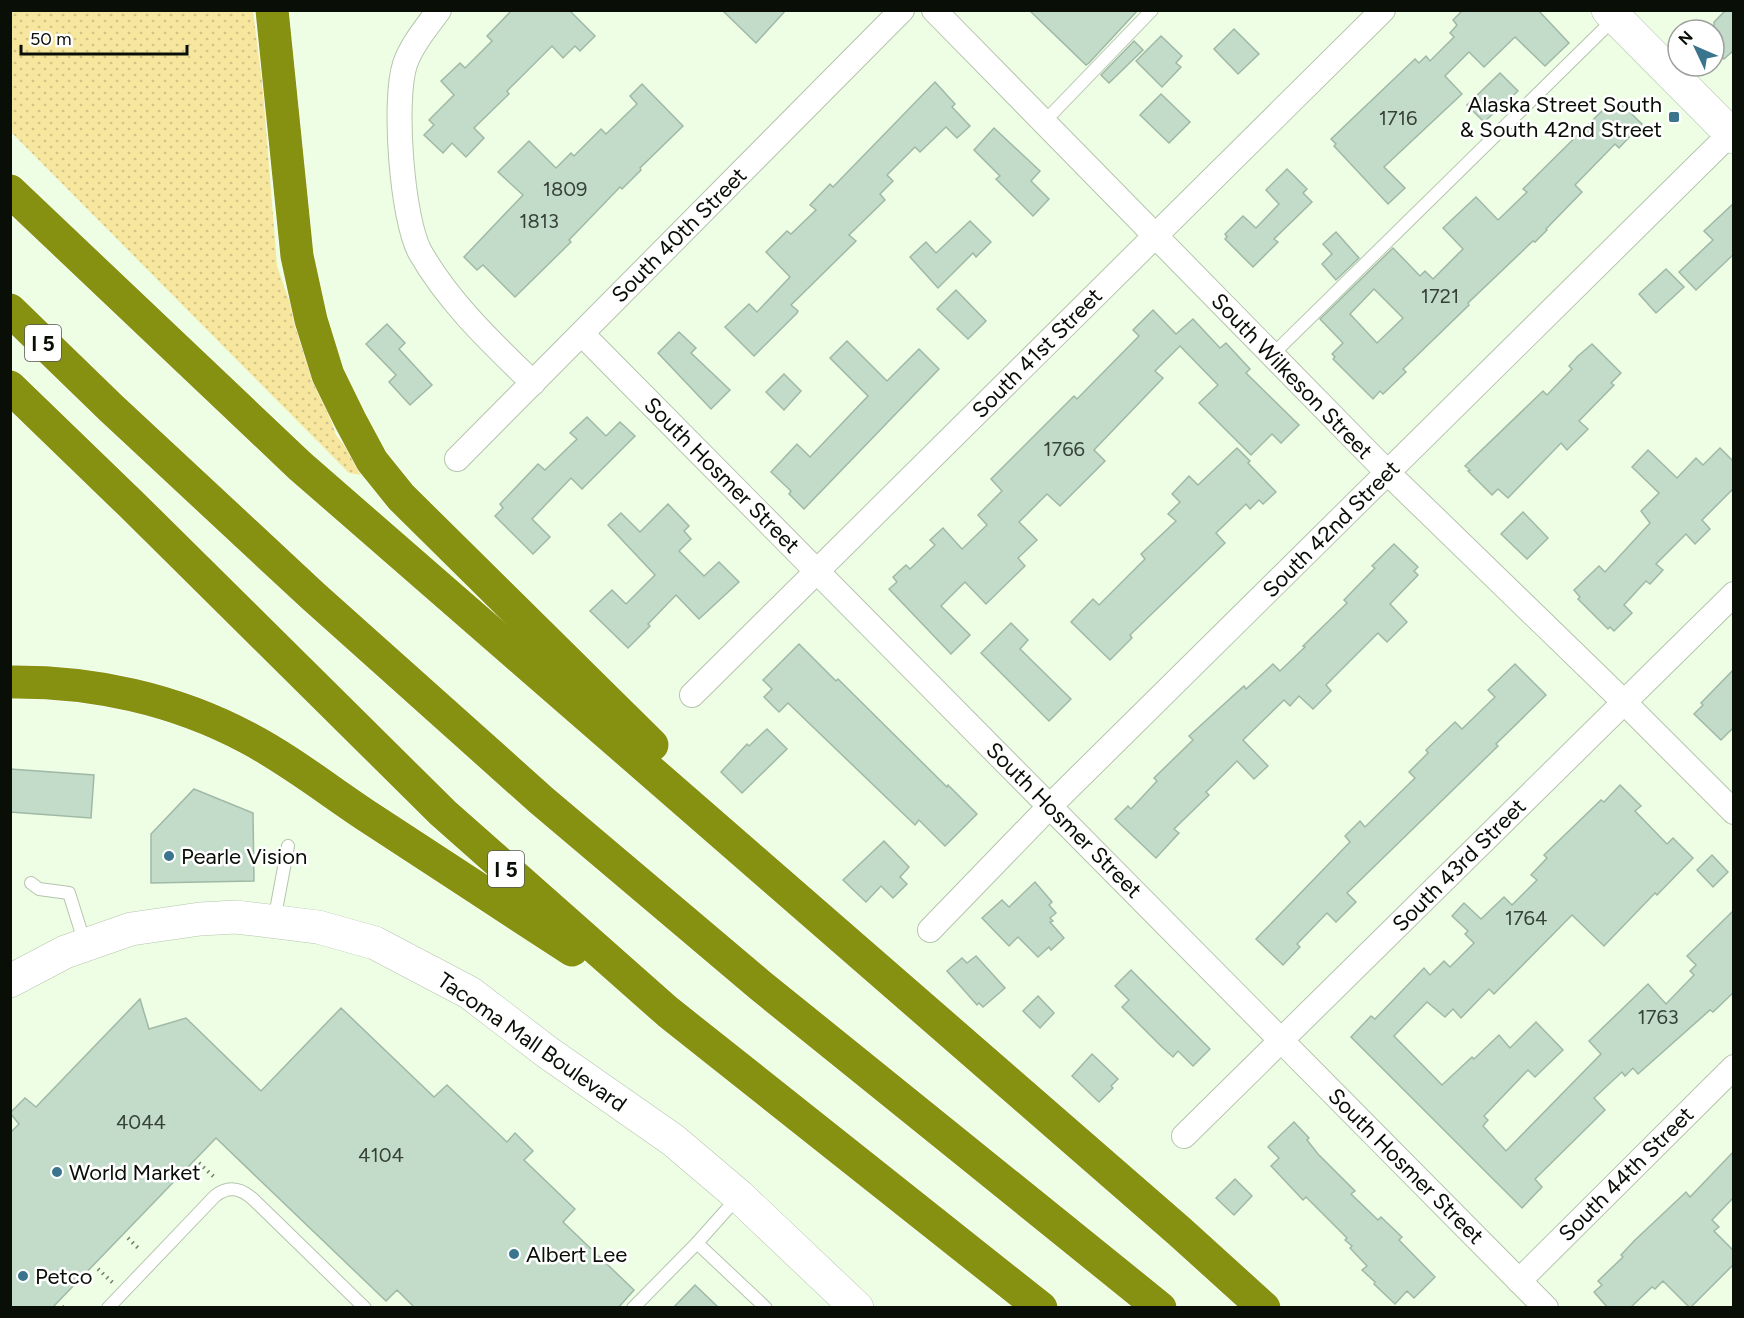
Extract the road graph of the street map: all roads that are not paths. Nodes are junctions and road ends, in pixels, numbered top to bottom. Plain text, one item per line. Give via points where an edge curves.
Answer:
1 (272, 10) edge
2 (439, 10) edge
3 (902, 10) edge
4 (934, 10) edge
5 (1152, 10) edge
6 (1383, 10) edge
7 (1612, 14) edge
8 (1043, 123) junction
9 (1732, 134) edge
10 (10, 182) edge
11 (10, 191) edge
12 (1155, 236) junction
13 (74, 253) junction
14 (10, 310) edge
15 (582, 334) junction
16 (1272, 356) junction
17 (533, 383) junction
18 (10, 387) edge
19 (457, 459) dead end
20 (1388, 473) junction
21 (817, 571) junction
22 (1734, 594) edge
23 (10, 682) edge
24 (692, 695) dead end
25 (1624, 702) junction
26 (1050, 806) junction
27 (1734, 812) edge
28 (288, 846) dead end
29 (31, 883) dead end
30 (274, 922) junction
31 (930, 930) dead end
32 (85, 945) junction
33 (10, 981) edge
34 (899, 987) junction
35 (668, 1012) junction
36 (1281, 1040) junction
37 (1734, 1067) edge
38 (1184, 1136) dead end
39 (739, 1196) junction
40 (697, 1243) junction
41 (1519, 1281) junction
42 (108, 1308) edge
43 (365, 1308) edge
44 (633, 1308) edge
45 (766, 1308) edge
46 (857, 1308) edge
47 (1041, 1308) edge
48 (1160, 1308) edge
49 (1264, 1308) edge
50 (1546, 1308) edge

1 - 34 highway via 297,256 311,320 328,375 372,461 409,505
2 - 17 street via 415,44 403,72 402,167 411,233 444,288
3 - 15 street, South 40th Street
4 - 8 street, South Wilkeson Street
5 - 8 lane
6 - 12 street, South 41st Street
7 - 9 street
7 - 16 lane
8 - 12 street, South Wilkeson Street
9 - 20 street, South 42nd Street
10 - 13 highway
11 - 13 highway
12 - 16 street, South Wilkeson Street
12 - 21 street, South 41st Street
13 - 34 highway via 300,466
14 - 48 highway, I 5 via 313,596 541,800 770,993
15 - 17 street, South 40th Street
15 - 21 street, South Hosmer Street
16 - 20 street, South Wilkeson Street
17 - 19 street, South 40th Street
18 - 35 highway, I 5 via 443,813
20 - 25 street, South Wilkeson Street
20 - 26 street, South 42nd Street
21 - 24 street, South 41st Street
21 - 26 street, South Hosmer Street
22 - 25 street, South 43rd Street
23 - 35 highway via 72,684 115,691 153,700 249,738
25 - 27 street, South Wilkeson Street
25 - 36 street, South 43rd Street
26 - 31 street, South 42nd Street
26 - 36 street, South Hosmer Street
28 - 30 lane
29 - 32 lane via 39,889 69,893
30 - 32 street, Tacoma Mall Boulevard via 236,917 200,919 131,929
30 - 39 street, Tacoma Mall Boulevard via 318,927 375,943 470,993 673,1140
32 - 33 street, Tacoma Mall Boulevard
34 - 49 highway
35 - 47 highway, I 5
36 - 38 street, South 43rd Street
36 - 41 street, South Hosmer Street
37 - 41 street, South 44th Street
39 - 40 lane
39 - 46 street, Tacoma Mall Boulevard
40 - 44 lane
40 - 45 lane
41 - 50 street, South Hosmer Street
42 - 43 lane via 215,1196 232,1188 249,1195

